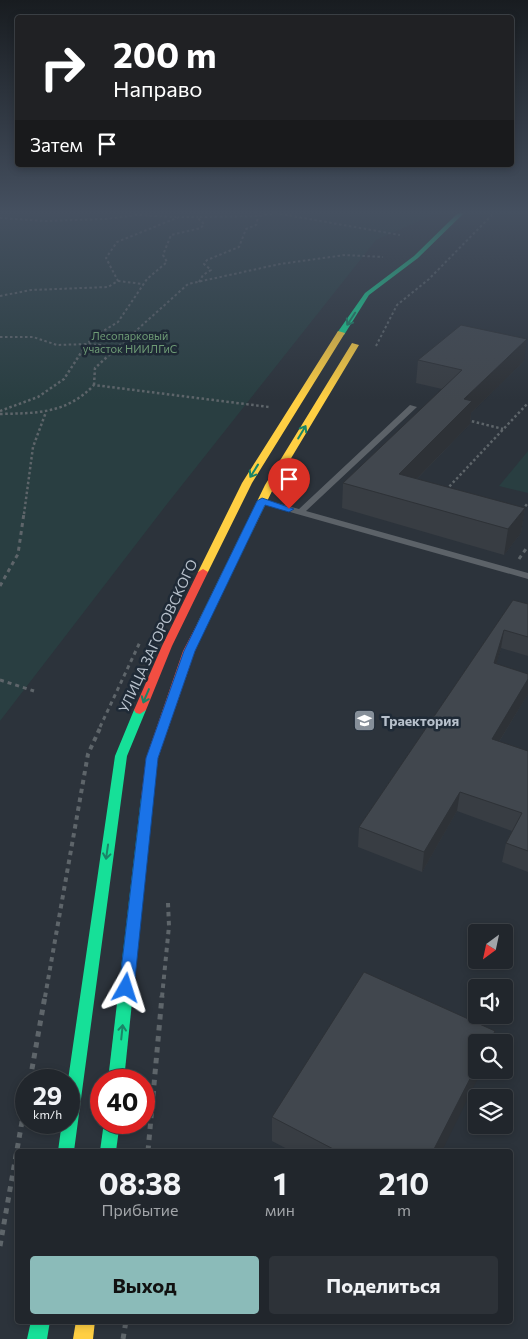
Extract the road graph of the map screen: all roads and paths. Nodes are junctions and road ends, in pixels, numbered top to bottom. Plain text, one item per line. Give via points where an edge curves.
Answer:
1 (115, 275) edge
2 (152, 275) edge
3 (202, 275) edge
4 (228, 275) edge
5 (392, 275) edge
6 (118, 281) junction
7 (198, 282) junction
8 (143, 284) junction
9 (0, 296) edge
10 (0, 337) edge
11 (360, 337) dead end
12 (88, 344) junction
13 (118, 348) junction
14 (94, 385) junction
15 (528, 403) edge
16 (249, 405) dead end
17 (413, 407) dead end
18 (0, 412) edge
19 (46, 412) junction
20 (467, 420) edge
21 (503, 429) junction
22 (453, 495) edge
23 (262, 501) junction
24 (528, 503) edge
25 (300, 512) junction
26 (528, 515) edge
27 (528, 576) edge
28 (0, 586) edge
29 (0, 680) edge
30 (34, 691) dead end
31 (167, 897) dead end
32 (117, 1069) edge
33 (20, 1134) edge
34 (110, 1134) edge
35 (17, 1149) edge
36 (66, 1149) edge
37 (108, 1149) edge
38 (148, 1149) edge
39 (15, 1161) edge
40 (0, 1246) edge
41 (40, 1324) edge
42 (86, 1324) edge
43 (126, 1324) edge
44 (37, 1339) edge
45 (83, 1339) edge
46 (123, 1339) edge

1 - 6 path
2 - 8 path
3 - 7 path
4 - 7 path
5 -> 36 street, УЛИЦА ЗАГОРОВСКОГО via 367,294 247,483 167,646 120,756
6 - 8 path
6 - 9 path via 108,287 32,290
7 - 13 path via 188,284
8 - 12 path via 118,322
10 - 12 path via 33,338 57,345
23 -> 11 street
12 - 13 path
12 - 18 path via 64,379 48,392
13 - 14 path via 95,368
14 - 16 path
14 - 19 path via 72,405
15 - 21 path
17 - 25 lane
18 - 19 path
19 - 28 path via 32,447 18,554
20 - 21 path
21 - 22 path via 444,492
23 - 25 lane
32 -> 23 street via 152,758 189,651
24 - 26 path via 520,513
25 - 27 lane
29 - 30 path
31 - 38 path via 169,926
33 - 35 path
34 - 37 street
39 - 40 path
41 - 44 street
42 - 45 street
43 - 46 path

